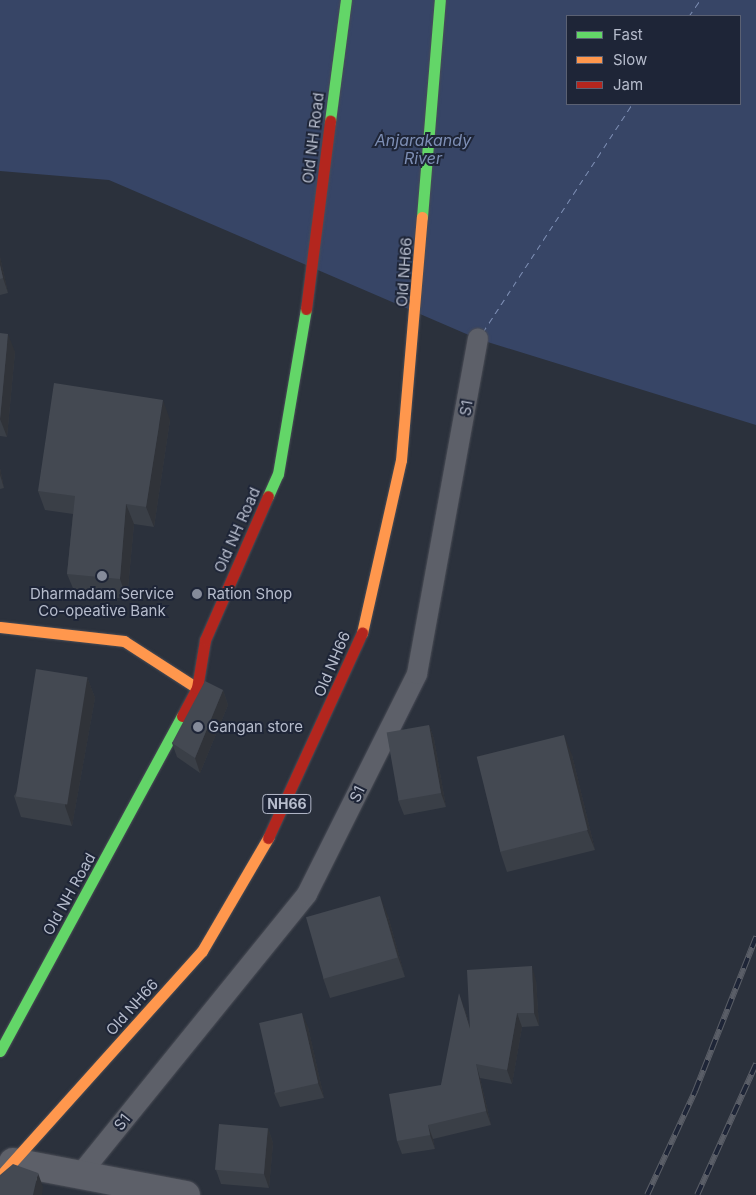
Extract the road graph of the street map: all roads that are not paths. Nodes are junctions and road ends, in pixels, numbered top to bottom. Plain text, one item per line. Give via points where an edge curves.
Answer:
1 (346, 0) edge
2 (440, 0) edge
3 (478, 339) dead end
4 (0, 627) edge
5 (197, 688) junction
6 (0, 1052) edge
7 (7, 1169) edge
8 (78, 1177) junction
9 (186, 1195) edge

1 - 5 main road, Old NH Road via 301,348 278,474 205,640
2 - 7 main road, Old NH66 / NH66 via 413,353 400,460 360,641 284,810 202,951
3 - 8 lane, S1 via 416,674 307,894
4 - 5 main road via 124,641
5 - 6 main road, Old NH Road
7 - 8 street
8 - 9 street

